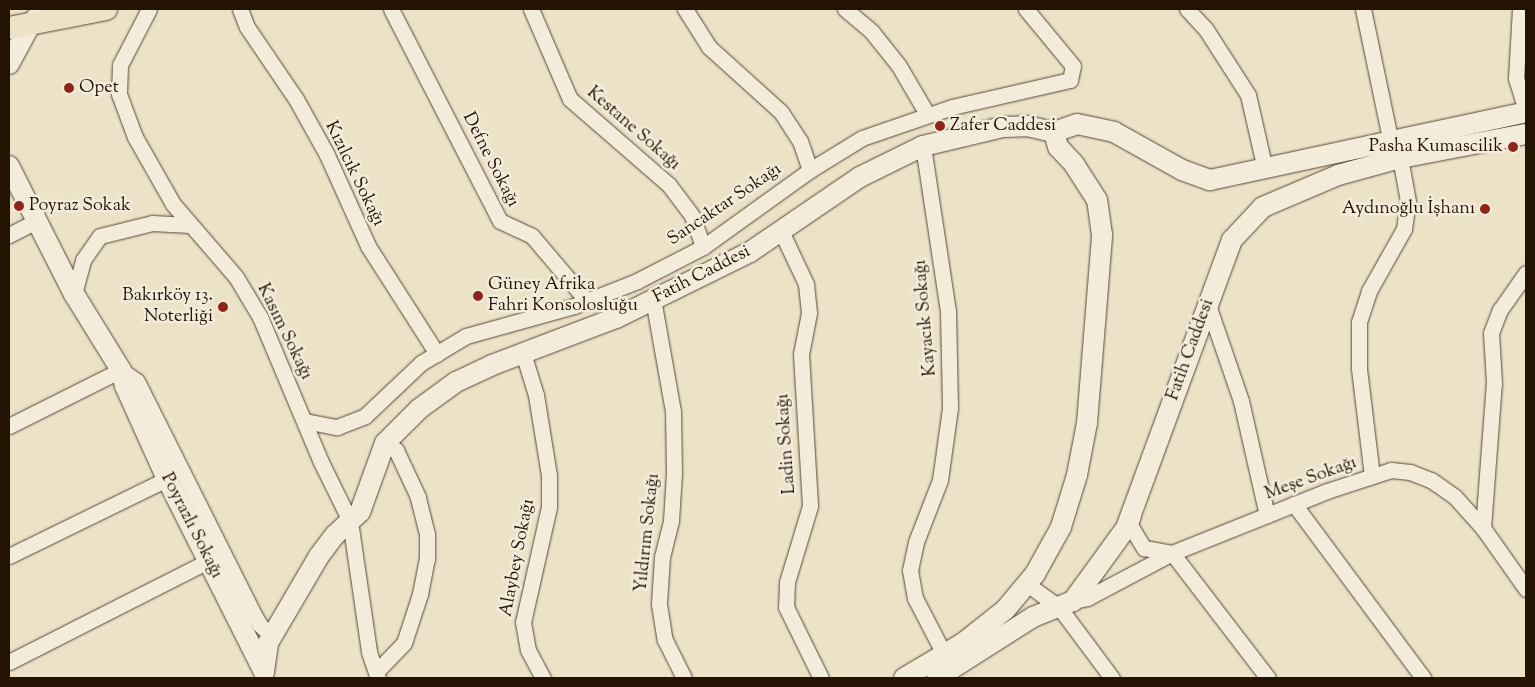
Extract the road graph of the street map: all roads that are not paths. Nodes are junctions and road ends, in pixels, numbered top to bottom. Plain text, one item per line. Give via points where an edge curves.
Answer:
1 (149, 9) edge
2 (240, 9) edge
3 (392, 9) edge
4 (531, 9) edge
5 (684, 9) edge
6 (845, 9) edge
7 (1026, 9) edge
8 (1187, 9) edge
9 (1362, 9) edge
10 (1520, 9) edge
11 (97, 10) edge
12 (28, 21) edge
13 (9, 64) edge
14 (1526, 111) edge
15 (926, 114) junction
16 (1054, 132) junction
17 (1526, 134) edge
18 (923, 146) junction
19 (1395, 150) junction
20 (9, 166) edge
21 (1265, 169) junction
22 (810, 170) junction
23 (1272, 203) junction
24 (36, 221) junction
25 (190, 225) junction
26 (781, 231) junction
27 (9, 235) edge
28 (703, 247) junction
29 (1526, 273) edge
30 (74, 294) junction
31 (653, 299) junction
32 (587, 301) junction
33 (1208, 305) junction
34 (523, 353) junction
35 (437, 354) junction
36 (122, 370) junction
37 (305, 421) junction
38 (9, 426) edge
39 (385, 442) junction
40 (1372, 476) junction
41 (167, 479) junction
42 (1294, 504) junction
43 (1133, 515) junction
44 (1267, 515) junction
45 (350, 521) junction
46 (1483, 528) junction
47 (1172, 553) junction
48 (9, 556) edge
49 (208, 561) junction
50 (1027, 584) junction
51 (1526, 589) edge
52 (1066, 604) junction
53 (243, 630) junction
54 (272, 636) junction
55 (944, 654) junction
56 (9, 662) edge
57 (266, 675) edge
58 (377, 675) edge
59 (922, 676) edge
60 (542, 678) edge
61 (684, 678) edge
62 (821, 678) edge
63 (1112, 678) edge
64 (1268, 678) edge
65 (1423, 678) edge

1 - 25 street, Kasım Sokağı via 120,65 119,94 135,137 173,204
2 - 35 street, Kızılcık Sokağı via 247,27 296,99 327,155 368,246
3 - 32 street, Defne Sokağı via 500,221 532,236
4 - 28 street, Kestane Sokağı via 570,99 669,185 692,216
5 - 22 street via 709,47 781,112 800,141
6 - 15 street via 872,32 899,66
7 - 15 street, Sancaktar Sokağı via 1073,66 1070,80
8 - 21 street via 1206,28 1248,95
9 - 19 street
10 - 14 street via 1516,78
11 - 12 main road
12 - 13 main road
14 - 19 main road, Fatih Caddesi
15 - 22 street, Sancaktar Sokağı via 862,138
16 - 18 main road, Fatih Caddesi via 1028,126 1003,126
16 - 21 main road, Fatih Caddesi via 1077,124 1101,126 1182,170 1210,180
16 - 50 main road via 1058,147 1074,164 1097,200 1102,235 1087,423 1077,475 1061,528
17 - 19 main road, Fatih Caddesi
18 - 26 main road, Fatih Caddesi via 860,177
18 - 55 street, Kayacık Sokağı via 948,311 950,408 940,480 916,542 910,570 914,598
19 - 21 main road, Fatih Caddesi
19 - 23 main road, Fatih Caddesi
19 - 40 street via 1408,202 1404,229 1368,291 1359,322 1359,368
20 - 24 main road, Poyrazlı Sokağı
21 - 23 main road via 1274,188
22 - 28 street, Sancaktar Sokağı
23 - 33 main road, Fatih Caddesi via 1263,207 1232,240
24 - 27 street
24 - 30 main road, Poyrazlı Sokağı
25 - 30 street via 152,223 100,236 83,260
25 - 37 street, Kasım Sokağı via 236,277 260,317
26 - 31 main road, Fatih Caddesi via 750,252
26 - 62 street, Ladin Sokağı via 806,284 809,313 801,354 810,506 787,582 786,607
28 - 32 street, Sancaktar Sokağı via 637,282
29 - 46 street via 1500,310 1491,333 1494,382
30 - 36 main road, Poyrazlı Sokağı
31 - 34 main road, Fatih Caddesi via 616,318
31 - 61 street, Yıldırım Sokağı via 673,411 671,521 662,558 659,604 665,640
32 - 35 street, Sancaktar Sokağı via 466,336
33 - 43 main road, Fatih Caddesi
33 - 44 street via 1240,401
34 - 39 main road, Fatih Caddesi via 456,382
34 - 60 street, Alaybey Sokağı via 536,395 549,475 549,508 523,622 528,650
35 - 37 street, Sancaktar Sokağı via 421,364 365,416 337,427
36 - 38 street
36 - 41 main road, Poyrazlı Sokağı via 125,386
36 - 54 street, Poyrazlı Sokağı via 137,381 253,613
37 - 45 street, Kasım Sokağı
39 - 45 main road, Fatih Caddesi via 360,512
39 - 58 street, Kasım Sokağı via 396,450 418,497 426,534 427,559 404,643
40 - 42 street, Meşe Sokağı
40 - 46 street, Meşe Sokağı via 1390,470 1410,472 1431,480 1455,497
41 - 48 street
41 - 49 main road, Poyrazlı Sokağı
42 - 44 street, Meşe Sokağı
42 - 65 street
43 - 47 street via 1130,525 1144,548
43 - 52 main road, Fatih Caddesi
44 - 47 street, Meşe Sokağı
45 - 54 main road, Fatih Caddesi via 334,535 319,556
45 - 58 street, Kasım Sokağı via 369,652
46 - 51 street, Meşe Sokağı
47 - 52 street, Meşe Sokağı via 1087,598
47 - 64 street
49 - 53 main road, Poyrazlı Sokağı
49 - 56 street
50 - 52 street
50 - 55 main road via 1005,610
52 - 59 main road via 1033,617
52 - 63 street
53 - 54 main road via 255,638
53 - 57 main road, Poyrazlı Sokağı
54 - 57 main road, Fatih Caddesi via 265,655
55 - 59 main road

